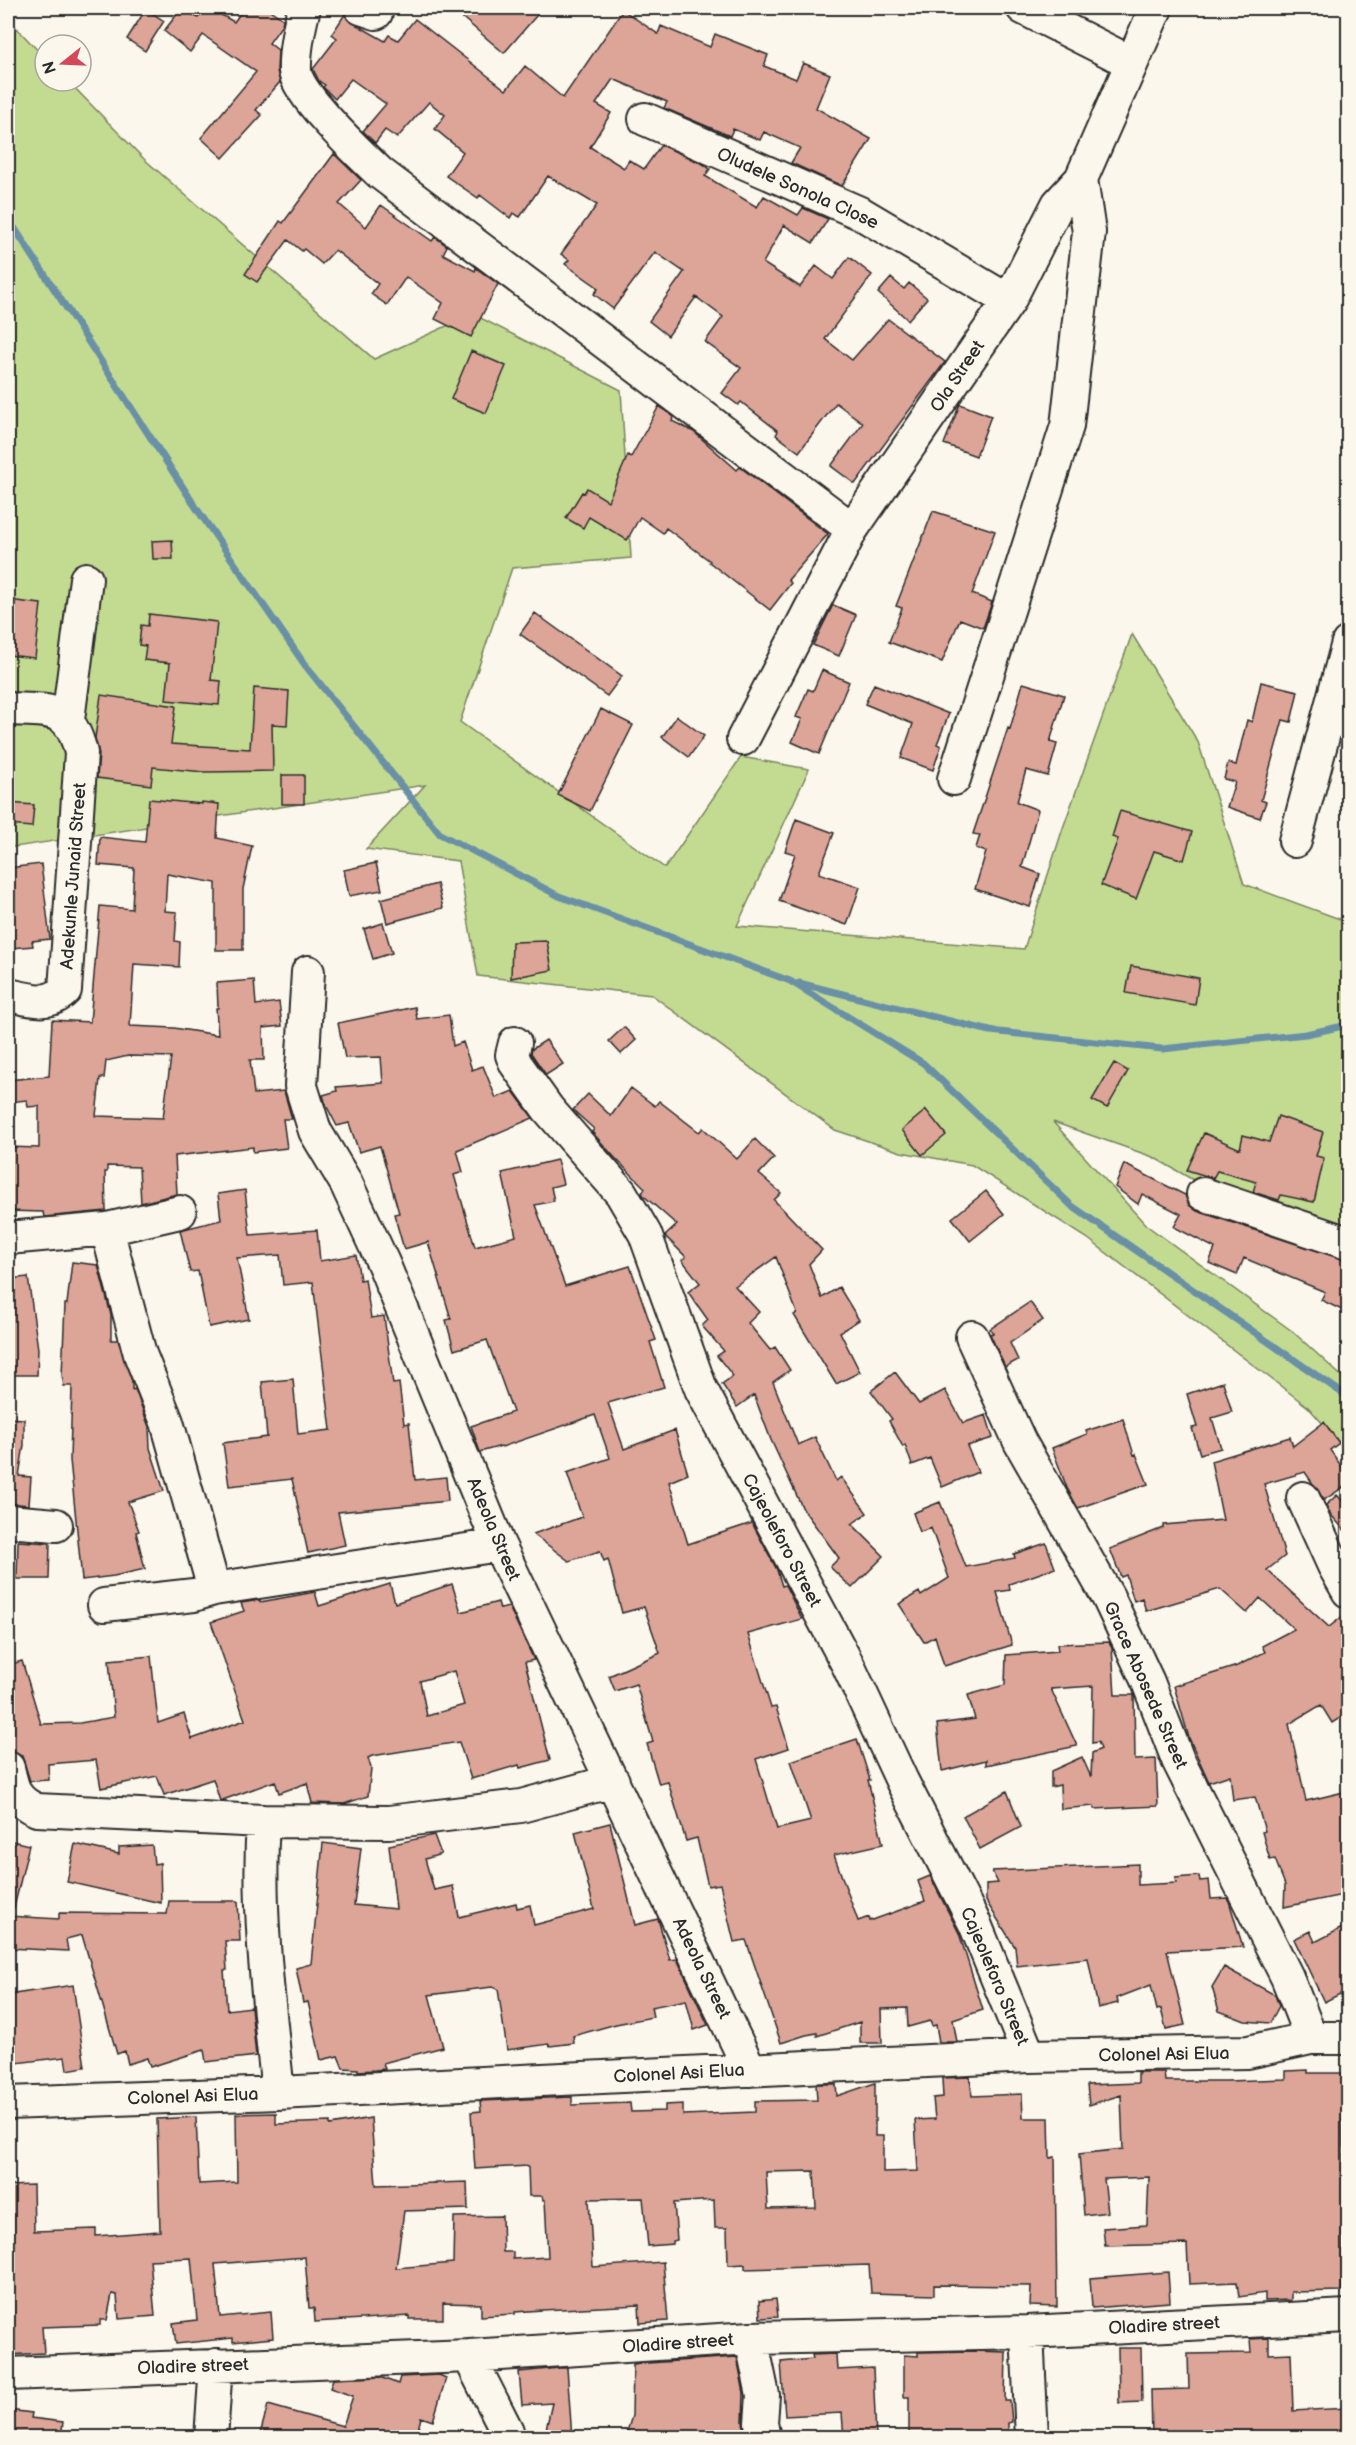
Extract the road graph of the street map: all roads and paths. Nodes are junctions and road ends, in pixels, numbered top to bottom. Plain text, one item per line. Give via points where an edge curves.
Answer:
1 (304, 8) edge
2 (1023, 8) edge
3 (1156, 8) edge
4 (1132, 63) junction
5 (645, 119) dead end
6 (1081, 179) junction
7 (1009, 301) junction
8 (852, 529) junction
9 (86, 579) dead end
10 (1348, 643) edge
11 (8, 709) edge
12 (60, 716) junction
13 (743, 739) dead end
14 (954, 779) dead end
15 (1295, 841) dead end
16 (308, 972) dead end
17 (8, 995) edge
18 (515, 1043) dead end
19 (1203, 1194) dead end
20 (180, 1212) dead end
21 (107, 1229) junction
22 (8, 1238) edge
23 (1348, 1243) edge
24 (972, 1336) dead end
25 (1303, 1498) dead end
26 (8, 1521) edge
27 (56, 1525) dead end
28 (499, 1545) junction
29 (213, 1589) junction
30 (1348, 1591) edge
31 (104, 1605) dead end
32 (8, 1768) edge
33 (613, 1781) junction
34 (262, 1821) junction
35 (1311, 2038) junction
36 (1348, 2038) edge
37 (1029, 2056) junction
38 (750, 2070) junction
39 (278, 2093) junction
40 (8, 2103) edge
41 (1348, 2316) edge
42 (1027, 2332) junction
43 (751, 2338) junction
44 (469, 2356) junction
45 (216, 2365) junction
46 (8, 2374) edge
47 (211, 2438) edge
48 (508, 2438) edge
49 (764, 2438) edge
50 (1032, 2438) edge

1 - 8 street via 295,73 310,100 341,136 380,173
2 - 4 street
3 - 4 street, Ola Street
4 - 6 street, Ola Street
5 - 7 street, Oludele Sonola Close via 862,214
6 - 7 street, Ola Street via 1058,204
6 - 14 street via 1089,232 1067,426
7 - 8 street, Ola Street
8 - 13 street, Ola Street
9 - 12 street
10 - 15 street
11 - 12 street
12 - 17 street, Adekunle Junaid Street via 76,732 81,753 65,990 57,999 45,1001
16 - 28 street, Adeola Street via 301,1086 315,1131 346,1183 384,1265
18 - 37 street, Cajeoleforo Street via 512,1055 516,1064 548,1109 621,1193 645,1234 701,1389 848,1665 975,1924
19 - 23 street
20 - 21 street
21 - 22 street
21 - 29 street via 140,1354 167,1422
24 - 35 street, Grace Abosede Street via 1020,1442 1108,1598 1148,1682 1178,1760 1287,1977
25 - 30 street
26 - 27 street
28 - 29 street
28 - 33 street, Adeola Street
29 - 31 street via 194,1595
32 - 34 street via 16,1794 24,1805 37,1810
33 - 34 street via 521,1806 388,1822
33 - 38 street, Adeola Street
34 - 39 street via 262,1929
35 - 36 street, Colonel Asi Elua
35 - 37 street, Colonel Asi Elua via 1248,2052
37 - 38 street, Colonel Asi Elua
38 - 39 street, Colonel Asi Elua
39 - 40 street, Colonel Asi Elua
41 - 42 street, Oladire street
42 - 43 street, Oladire street
42 - 50 street
43 - 44 street, Oladire street
43 - 49 street via 763,2395
44 - 45 street, Oladire street
44 - 48 street
45 - 46 street, Oladire street
45 - 47 street

